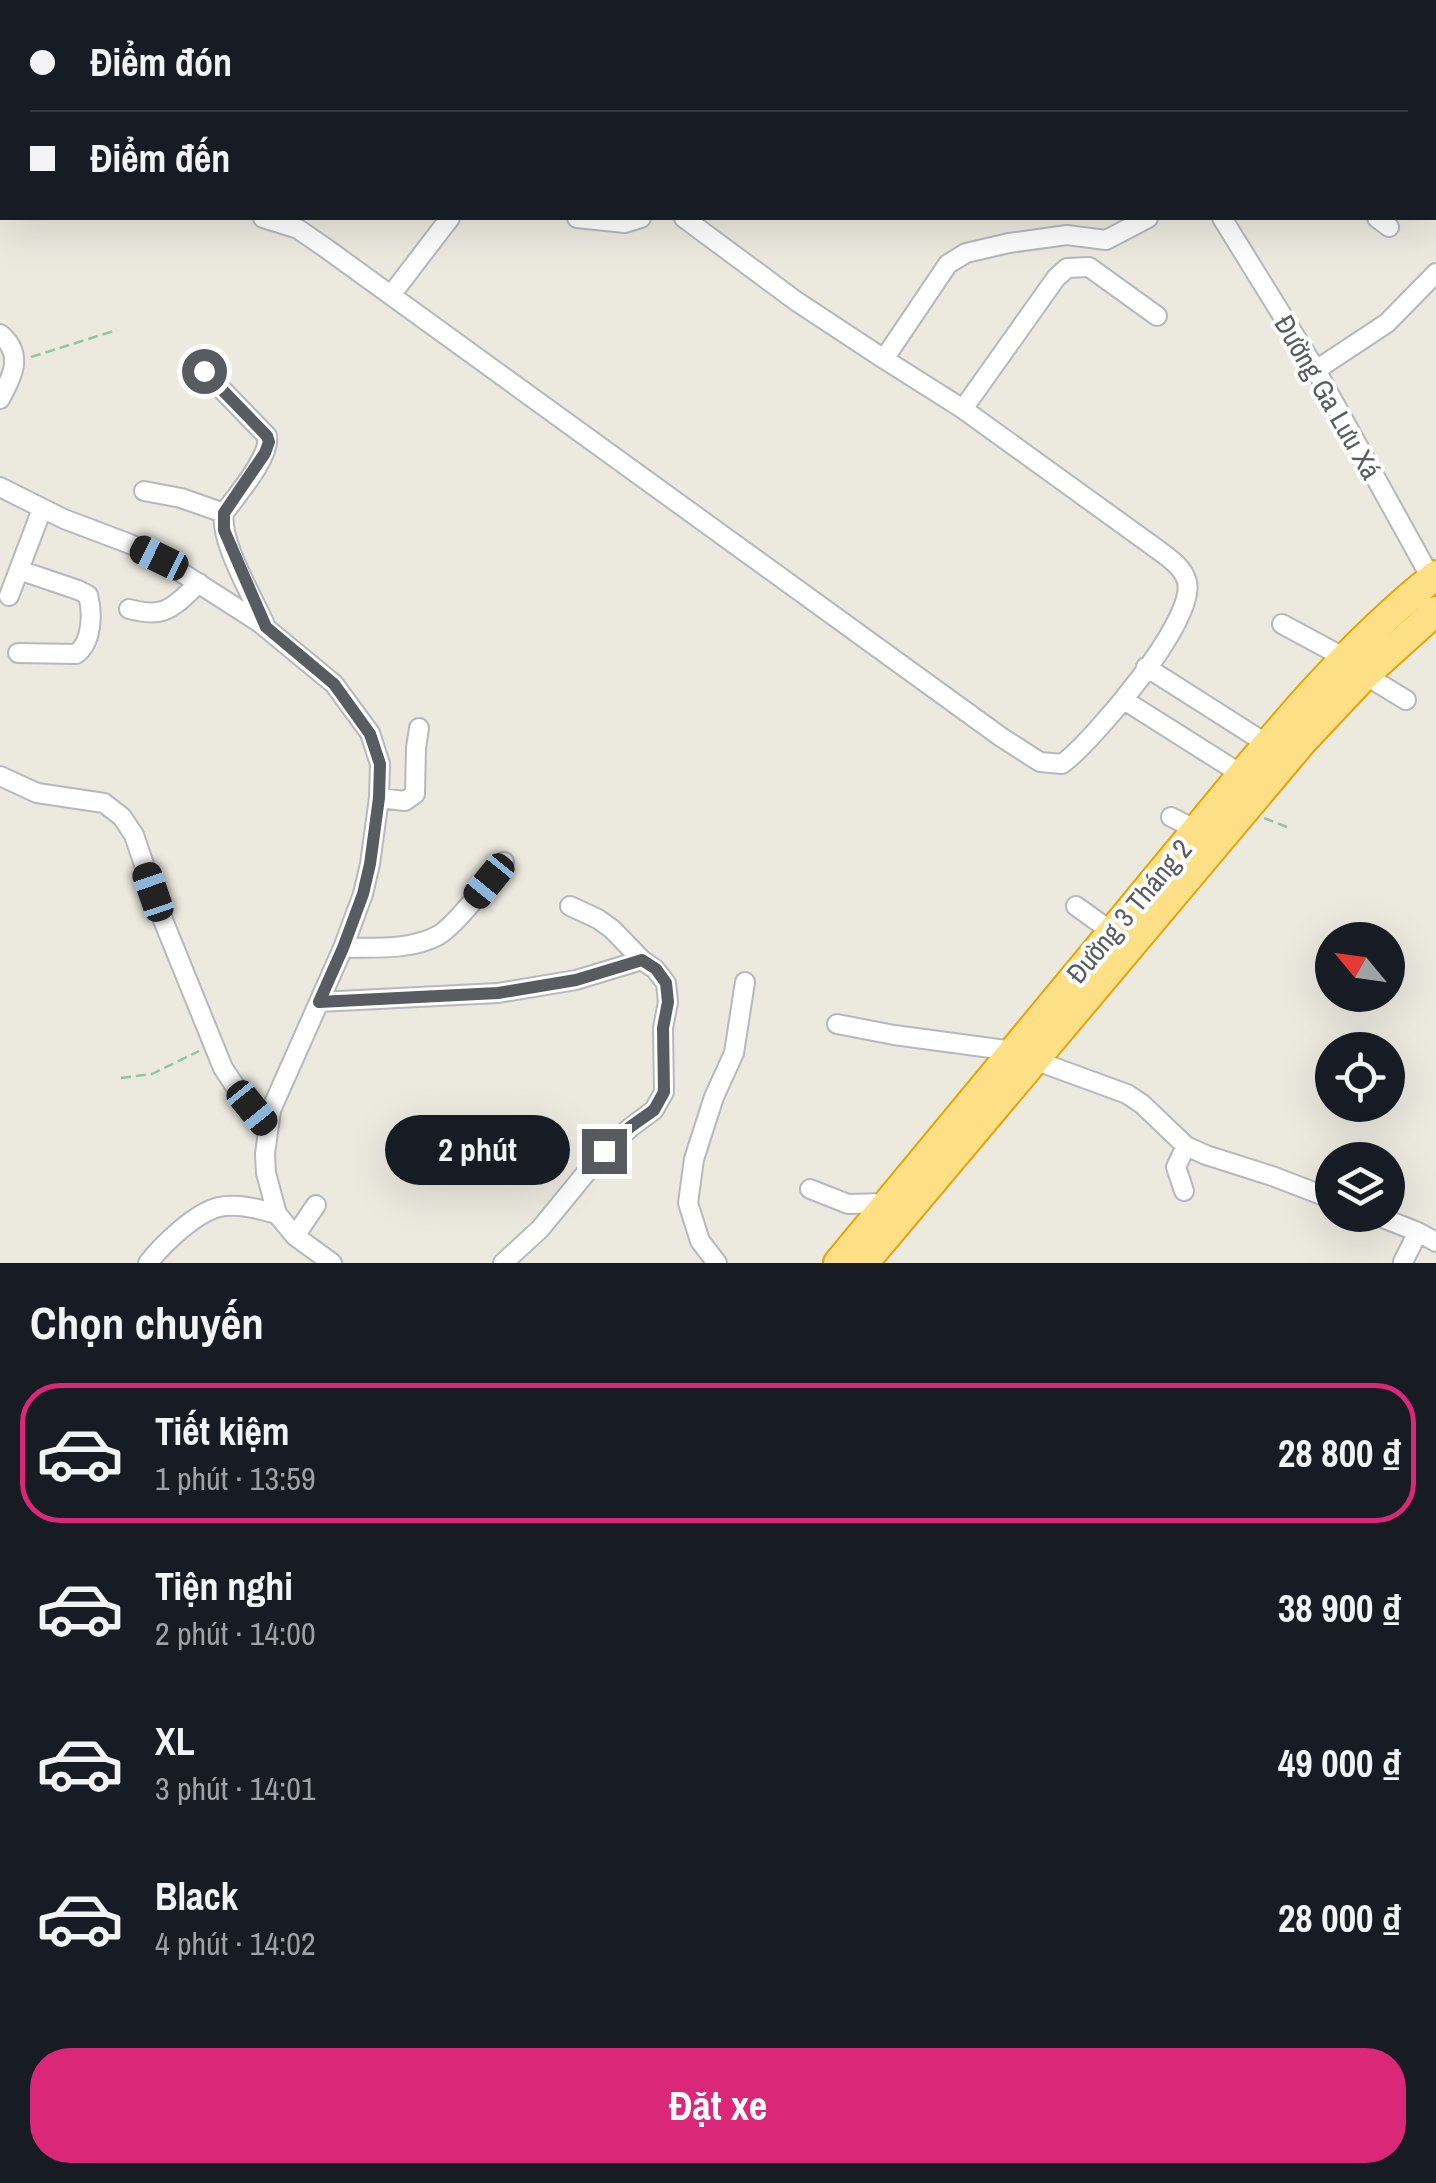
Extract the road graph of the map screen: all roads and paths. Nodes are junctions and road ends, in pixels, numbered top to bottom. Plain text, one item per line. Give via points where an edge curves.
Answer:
1 (269, 220) edge
2 (448, 220) edge
3 (602, 220) edge
4 (634, 220) edge
5 (687, 220) edge
6 (1144, 220) edge
7 (1223, 220) edge
8 (1092, 238) junction
9 (1089, 268) junction
10 (1436, 274) edge
11 (392, 295) junction
12 (1156, 316) dead end
13 (117, 330) dead end
14 (0, 334) edge
15 (884, 359) junction
16 (15, 362) junction
17 (1316, 370) junction
18 (204, 371) dead end
19 (0, 399) edge
20 (962, 408) junction
21 (0, 487) edge
22 (144, 491) dead end
23 (42, 509) junction
24 (224, 513) junction
25 (19, 570) junction
26 (1434, 576) edge
27 (199, 583) junction
28 (9, 596) dead end
29 (130, 609) dead end
30 (1436, 611) edge
31 (1282, 624) dead end
32 (266, 627) junction
33 (18, 654) dead end
34 (1354, 666) junction
35 (1146, 668) junction
36 (1124, 700) junction
37 (1406, 700) dead end
38 (419, 728) dead end
39 (1267, 744) junction
40 (1241, 774) junction
41 (0, 776) edge
42 (379, 798) junction
43 (1171, 817) dead end
44 (1197, 830) junction
45 (504, 862) dead end
46 (570, 906) dead end
47 (1076, 906) dead end
48 (1112, 932) junction
49 (343, 948) junction
50 (642, 960) junction
51 (745, 982) dead end
52 (319, 1002) junction
53 (837, 1024) dead end
54 (214, 1044) junction
55 (1024, 1056) junction
56 (121, 1078) dead end
57 (268, 1126) junction
58 (1186, 1146) junction
59 (810, 1188) dead end
60 (1184, 1191) dead end
61 (1315, 1192) edge
62 (887, 1203) junction
63 (316, 1205) dead end
64 (276, 1214) junction
65 (1405, 1227) edge
66 (1418, 1232) junction
67 (295, 1236) junction
68 (1436, 1242) edge
69 (1403, 1262) edge
70 (148, 1263) edge
71 (332, 1263) edge
72 (504, 1263) edge
73 (716, 1263) edge
74 (838, 1263) edge
75 (864, 1263) edge

1 - 11 street via 298,229
2 - 11 street
3 - 4 street
5 - 15 street
6 - 8 street via 1106,240
7 - 17 street, Đường Ga Lưu Xá
8 - 9 street
8 - 15 street via 1009,243 957,258
9 - 12 street
9 - 20 street via 1066,268 1056,278
10 - 17 street via 1387,323
11 - 36 street via 1040,762 1062,764 1079,752
13 - 16 path
14 - 16 street
15 - 20 street
16 - 19 street
17 - 26 street, Đường Ga Lưu Xá
18 - 24 street via 269,442
20 - 35 street via 1180,568 1187,600
21 - 23 street
22 - 24 street
23 - 25 street
23 - 27 street via 130,544
24 - 32 street via 224,530
25 - 28 street
25 - 33 street via 78,590 91,602 83,650
26 - 34 highway, Đường 3 Tháng 2 via 1389,614
27 - 29 street via 164,611
27 - 32 street
30 - 34 highway, Đường 3 Tháng 2
31 - 34 street
32 - 42 street via 334,684 370,734 380,764
34 - 37 street
34 - 39 highway, Đường 3 Tháng 2
34 - 55 highway, Đường 3 Tháng 2 via 1302,742
35 - 36 street
35 - 39 street
36 - 40 street
38 - 42 street via 415,794 405,801
39 - 40 highway, Đường 3 Tháng 2
40 - 44 highway, Đường 3 Tháng 2
41 - 54 street via 37,793 104,803 129,826
42 - 49 street via 363,894
43 - 44 street
44 - 48 highway, Đường 3 Tháng 2
45 - 49 street via 440,934 404,947
46 - 50 street via 612,929
47 - 48 street
48 - 55 highway, Đường 3 Tháng 2
49 - 52 street
50 - 52 street via 498,993
50 - 72 street via 666,983 664,1092
51 - 73 street via 734,1053 694,1159 688,1204 700,1241
52 - 57 street
53 - 55 street
54 - 56 path via 152,1074
54 - 57 street via 231,1080
55 - 58 street via 1127,1094
55 - 62 highway, Đường 3 Tháng 2
55 - 75 highway, Đường 3 Tháng 2
57 - 64 street via 266,1174
58 - 60 street via 1176,1167
58 - 61 street
59 - 62 street via 848,1204
62 - 74 highway, Đường 3 Tháng 2
63 - 67 street
64 - 67 street
64 - 70 street via 218,1207 185,1225
65 - 66 street
66 - 68 street
66 - 69 street
67 - 71 street

